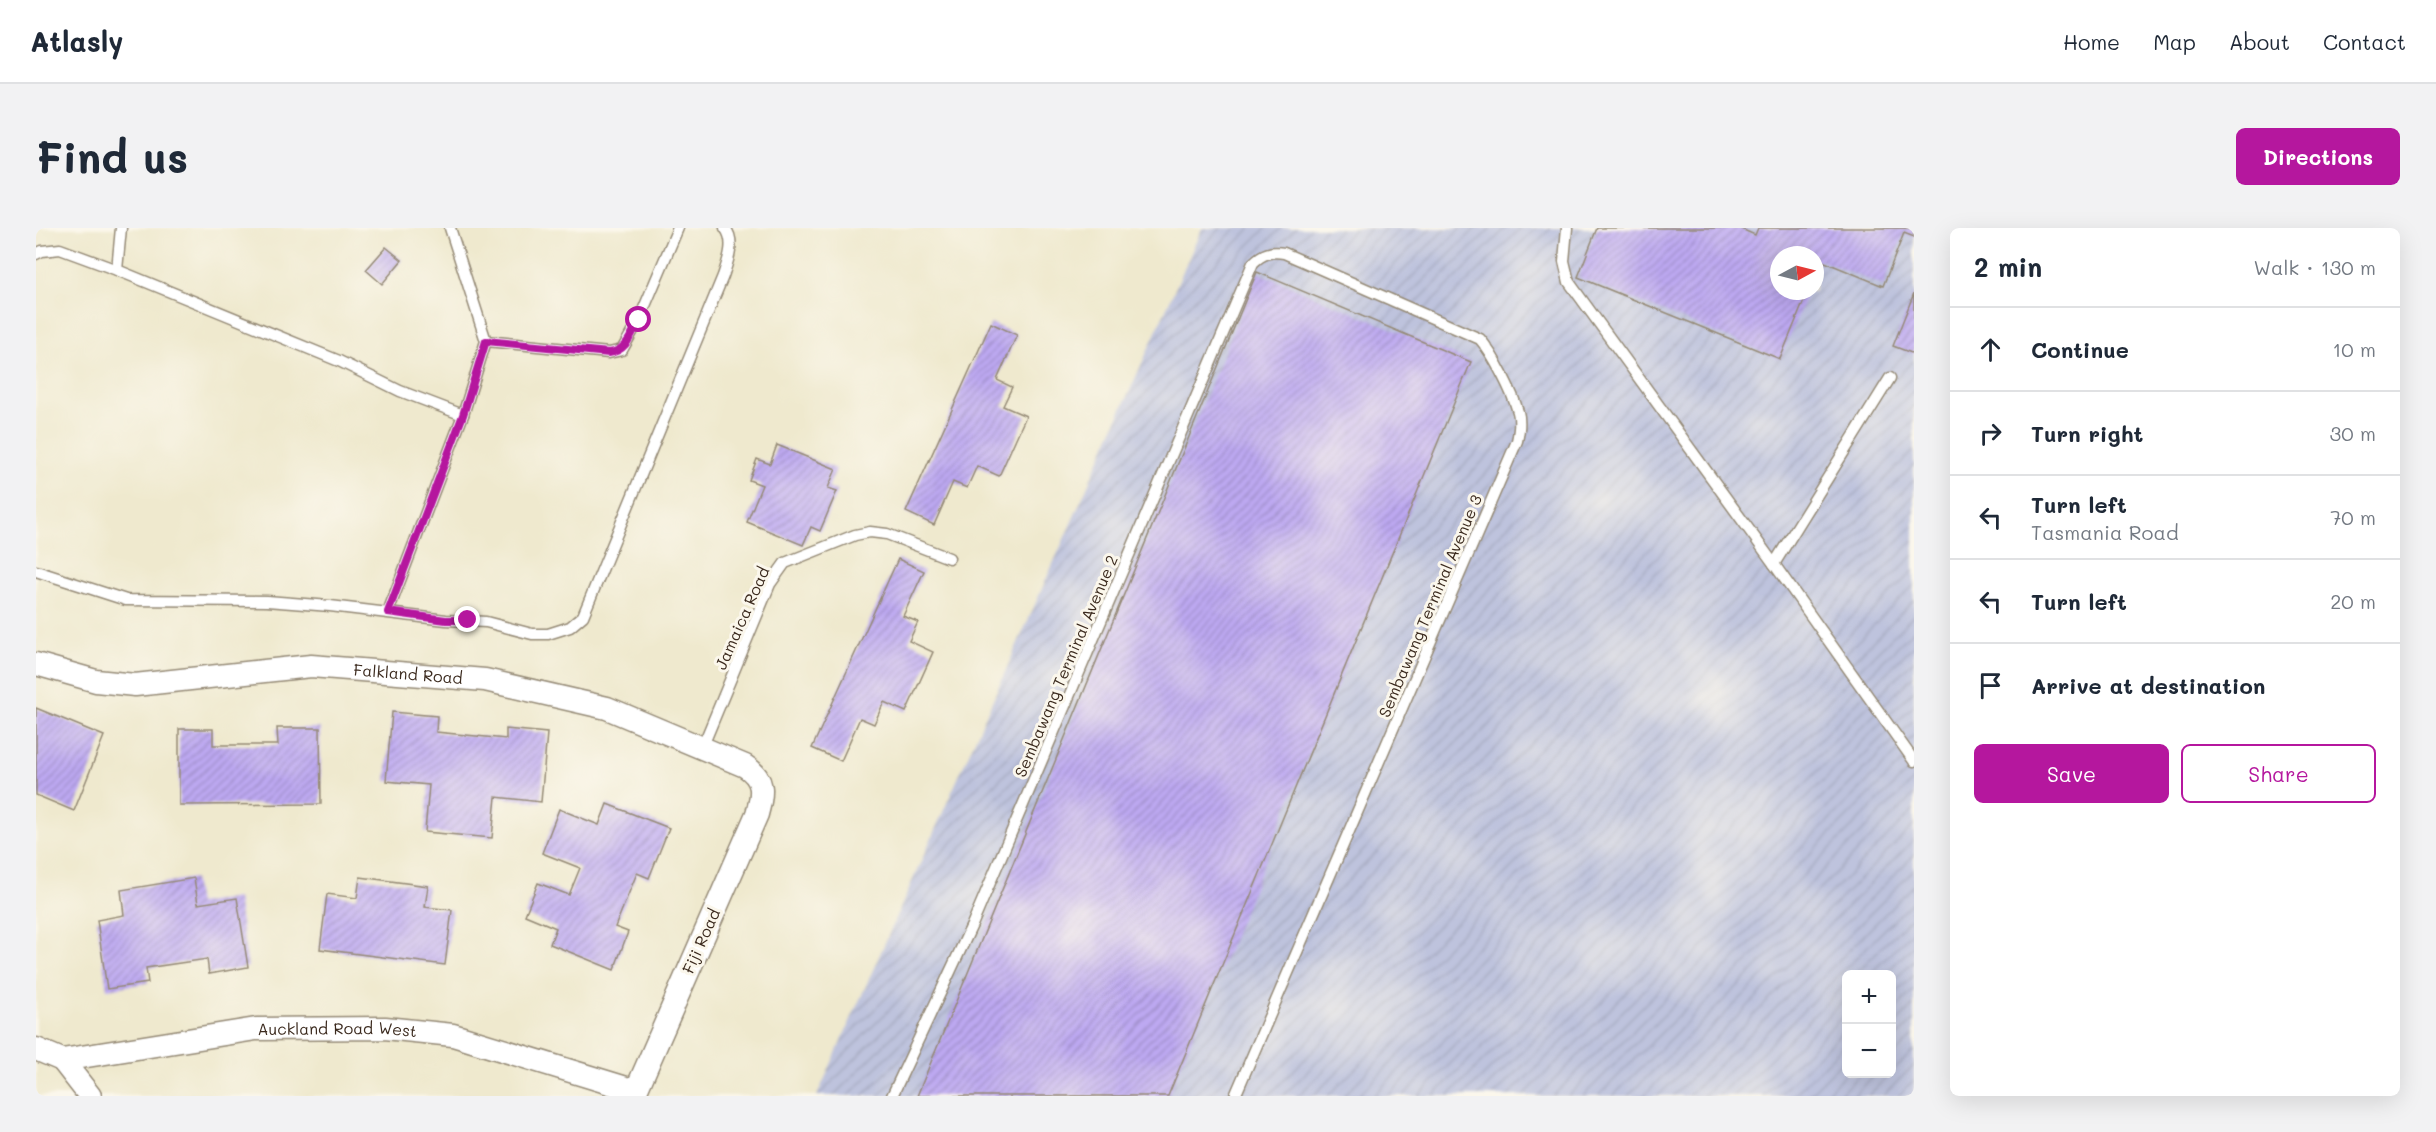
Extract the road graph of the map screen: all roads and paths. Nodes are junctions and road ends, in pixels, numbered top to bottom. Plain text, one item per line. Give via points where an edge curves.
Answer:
1 (121, 228) edge
2 (450, 228) edge
3 (678, 228) edge
4 (724, 228) edge
5 (1567, 228) edge
6 (1269, 252) joint
7 (36, 254) edge
8 (117, 270) junction
9 (486, 341) junction
10 (1890, 378) dead end
11 (463, 415) junction
12 (949, 558) dead end
13 (1774, 564) junction
14 (36, 571) edge
15 (388, 612) junction
16 (36, 664) edge
17 (702, 748) junction
18 (1914, 761) edge
19 (761, 785) joint
20 (36, 1049) edge
21 (62, 1060) junction
22 (636, 1094) edge
23 (90, 1096) edge
24 (892, 1096) edge
25 (1235, 1096) edge

1 - 8 lane
2 - 9 lane
3 - 9 lane via 639,320 618,352
4 - 15 lane via 731,244 723,276 582,616 570,627 532,634 486,622
5 - 13 lane via 1564,261 1569,282
6 - 24 lane, Sembawang Terminal Avenue 2 via 1253,263 972,925
6 - 25 lane, Sembawang Terminal Avenue 3 via 1284,253 1480,339 1518,412 1520,428
7 - 8 lane via 60,249
8 - 11 lane
9 - 11 lane
10 - 13 lane
11 - 15 lane
12 - 17 lane, Jamaica Road via 887,534 870,532 785,563 771,584
13 - 18 lane
14 - 15 lane via 126,600 267,601
16 - 17 street, Falkland Road via 96,681 135,685 311,666 484,680 608,708
17 - 19 street, Falkland Road via 745,766 756,773
19 - 22 street, Fiji Road via 757,814
20 - 21 street
21 - 22 street, Auckland Road West via 256,1029 385,1028 453,1035
21 - 23 street

